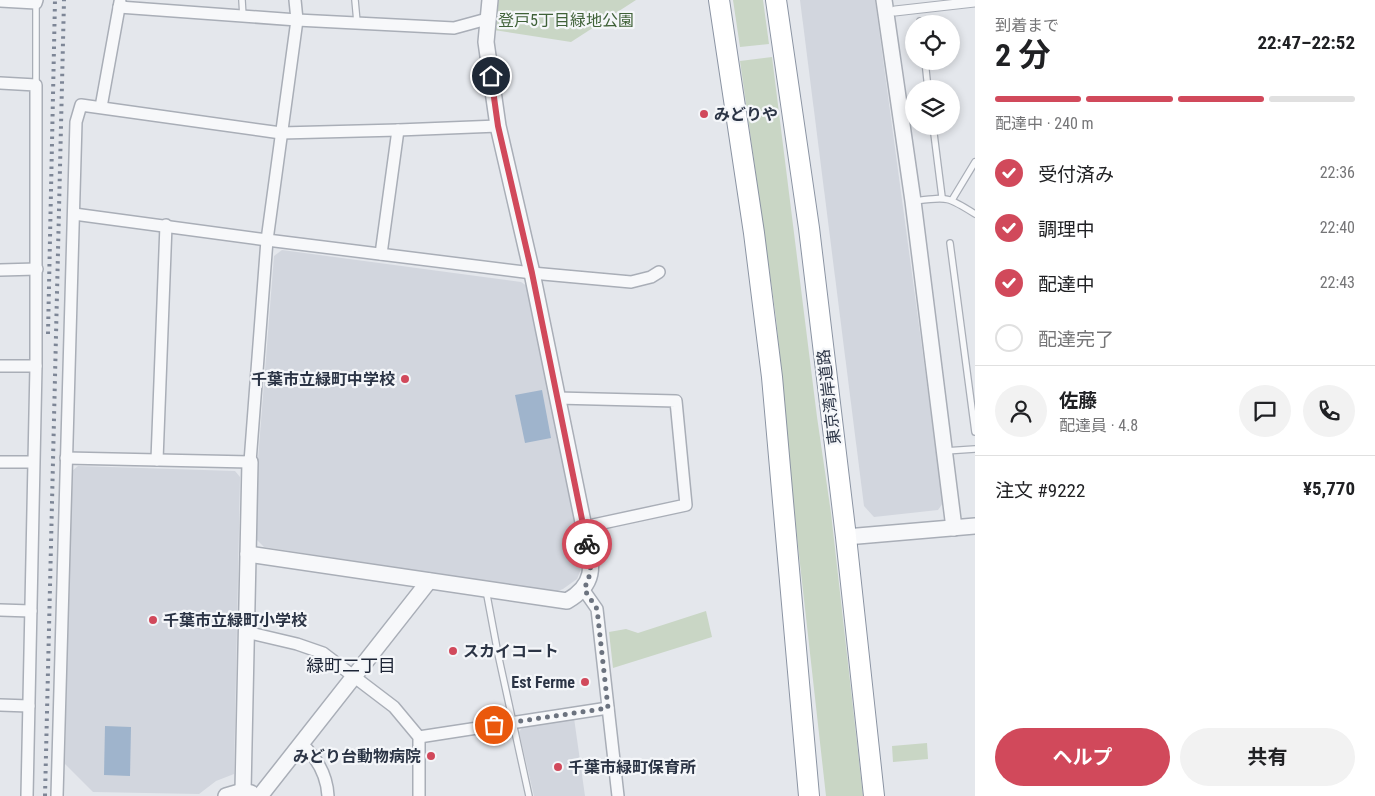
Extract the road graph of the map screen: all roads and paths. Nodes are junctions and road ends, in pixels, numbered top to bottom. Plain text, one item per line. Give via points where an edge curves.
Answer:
1 (242, 0) edge
2 (295, 0) edge
3 (355, 0) edge
4 (490, 0) edge
5 (719, 0) edge
6 (776, 0) edge
7 (0, 1) edge
8 (36, 1) edge
9 (975, 2) edge
10 (120, 4) edge
11 (890, 5) edge
12 (243, 16) junction
13 (487, 19) junction
14 (297, 20) junction
15 (357, 22) junction
16 (0, 84) edge
17 (36, 85) junction
18 (101, 107) junction
19 (498, 126) junction
20 (398, 130) junction
21 (281, 133) junction
22 (934, 135) edge
23 (975, 162) edge
24 (942, 197) junction
25 (952, 200) junction
26 (913, 201) junction
27 (74, 214) junction
28 (975, 214) edge
29 (166, 226) junction
30 (267, 240) junction
31 (950, 243) dead end
32 (381, 254) junction
33 (0, 270) edge
34 (36, 270) junction
35 (659, 272) dead end
36 (532, 273) junction
37 (0, 366) edge
38 (36, 366) junction
39 (557, 398) junction
40 (975, 432) edge
41 (975, 449) edge
42 (944, 451) junction
43 (66, 458) junction
44 (157, 460) junction
45 (0, 462) edge
46 (33, 462) junction
47 (250, 462) junction
48 (975, 526) edge
49 (584, 527) junction
50 (954, 528) junction
51 (846, 537) junction
52 (248, 554) junction
53 (429, 581) junction
54 (584, 589) junction
55 (486, 590) junction
56 (0, 610) edge
57 (31, 611) junction
58 (246, 632) junction
59 (354, 677) junction
60 (0, 705) edge
61 (29, 706) junction
62 (608, 708) junction
63 (512, 722) junction
64 (419, 737) junction
65 (302, 744) junction
66 (253, 794) edge
67 (27, 796) edge
68 (57, 796) edge
69 (226, 796) edge
70 (328, 796) edge
71 (419, 796) edge
72 (529, 796) edge
73 (618, 796) edge
74 (809, 796) edge
75 (874, 796) edge

1 - 12 lane
2 - 14 street
3 - 15 lane
4 - 13 street
5 - 74 highway via 772,378
6 - 51 highway, 東京湾岸道路 via 809,228
7 - 8 street
8 - 17 lane
9 - 11 street
10 - 12 street
10 - 18 street
11 - 26 street
12 - 14 street
13 - 15 street via 454,28
13 - 19 street via 486,42
14 - 15 street
14 - 21 street
16 - 17 street
17 - 34 street
18 - 21 street
18 - 27 street via 81,105 76,122
19 - 20 street
19 - 36 street
20 - 21 street
20 - 32 street
21 - 30 street
22 - 24 lane
23 - 25 lane
24 - 25 lane
24 - 26 lane
25 - 28 lane
26 - 42 street
27 - 29 street
27 - 43 street
29 - 30 street
29 - 44 street
30 - 32 street
30 - 47 street
31 - 40 lane
32 - 36 street
33 - 34 street
34 - 38 street
35 - 36 street via 631,282
36 - 39 street
37 - 38 street
38 - 46 street
39 - 49 street
39 - 49 street via 676,401 686,505
41 - 42 lane
42 - 50 street
43 - 44 street
43 - 68 street
44 - 47 street
45 - 46 street
46 - 57 street
47 - 52 street
48 - 50 street
49 - 54 street via 592,566
50 - 51 street
51 - 75 highway, 東京湾岸道路
52 - 53 street
52 - 58 street
53 - 55 street
53 - 59 street
54 - 55 street via 567,602
54 - 62 street via 597,609
55 - 63 lane
56 - 57 street
57 - 61 street
58 - 59 street via 323,653
58 - 66 street
59 - 64 street via 394,707
59 - 65 street
60 - 61 street
61 - 67 street
62 - 63 street
62 - 73 street
63 - 64 street
63 - 72 lane
64 - 71 street
65 - 66 street
65 - 70 street via 321,767
66 - 69 street

